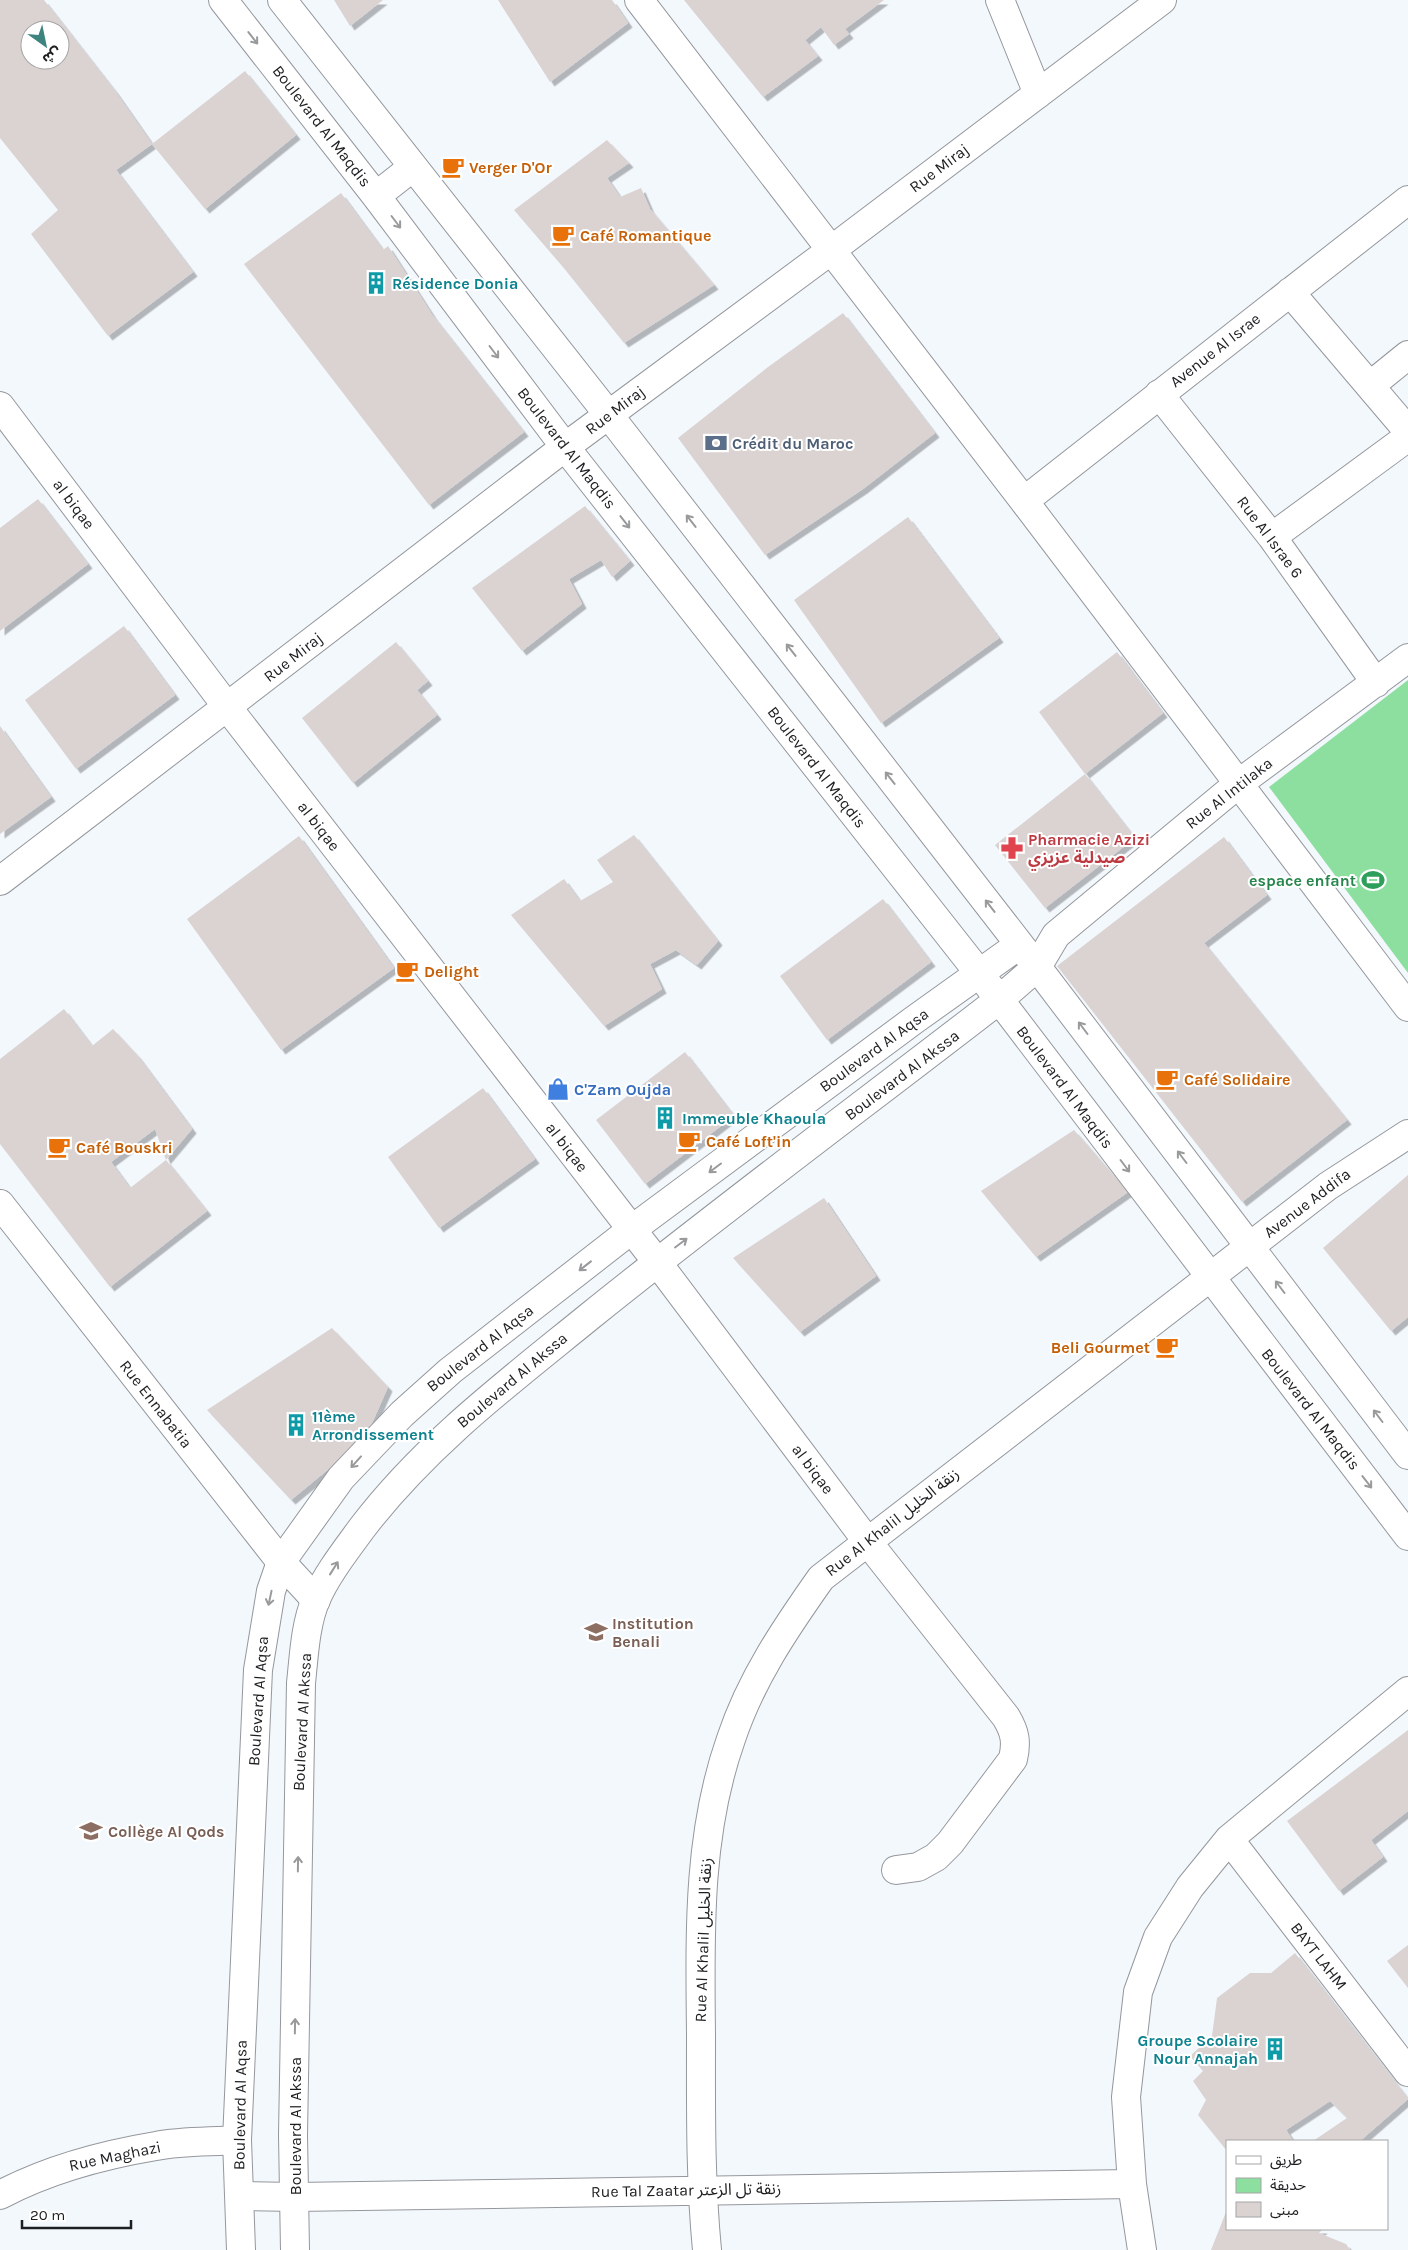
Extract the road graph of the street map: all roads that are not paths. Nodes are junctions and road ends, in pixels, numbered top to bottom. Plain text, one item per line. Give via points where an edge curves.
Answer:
1 (223, 0) edge
2 (282, 0) edge
3 (639, 0) edge
4 (1000, 0) edge
5 (1162, 0) edge
6 (1038, 94) junction
7 (414, 167) junction
8 (376, 196) junction
9 (1408, 200) edge
10 (830, 251) junction
11 (1290, 292) junction
12 (1408, 355) edge
13 (1370, 385) junction
14 (1159, 394) junction
15 (0, 406) edge
16 (608, 414) junction
17 (1408, 431) edge
18 (1408, 437) edge
19 (565, 447) junction
20 (1024, 501) junction
21 (1272, 537) junction
22 (1408, 658) edge
23 (1376, 683) junction
24 (228, 708) junction
25 (1238, 784) junction
26 (0, 881) edge
27 (1056, 935) junction
28 (1019, 945) junction
29 (1037, 967) junction
30 (980, 973) junction
31 (1000, 1000) junction
32 (1408, 1007) edge
33 (1408, 1134) edge
34 (0, 1204) edge
35 (631, 1230) junction
36 (1249, 1246) junction
37 (657, 1262) junction
38 (1209, 1277) junction
39 (1408, 1455) edge
40 (1408, 1536) edge
41 (867, 1541) junction
42 (281, 1562) junction
43 (316, 1600) junction
44 (1408, 1691) edge
45 (1229, 1839) junction
46 (896, 1870) dead end
47 (1408, 2072) edge
48 (237, 2140) junction
49 (1132, 2184) junction
50 (701, 2189) junction
51 (0, 2195) edge
52 (240, 2196) junction
53 (295, 2197) junction
54 (241, 2250) edge
55 (295, 2250) edge
56 (707, 2250) edge
57 (1142, 2250) edge

1 -> 8 street, Boulevard Al Maqdis
2 - 7 street
3 - 10 street
4 - 6 street
5 - 6 street, Rue Miraj
6 - 10 street, Rue Miraj
7 - 8 street
7 - 16 street
8 -> 19 street, Boulevard Al Maqdis
9 - 11 street, Avenue Al Israe
10 - 16 street, Rue Miraj
10 - 20 street
11 - 13 street
11 - 14 street, Avenue Al Israe
12 - 13 street
13 - 17 street
14 - 20 street, Avenue Al Israe
14 - 21 street, Rue Al Israe 6
15 - 24 street, al biqae
16 - 19 street, Rue Miraj
28 -> 16 street
18 - 21 street
19 - 24 street, Rue Miraj
19 -> 30 street, Boulevard Al Maqdis
20 - 25 street
21 - 23 street, Rue Al Israe 6
22 - 23 street, Rue Al Intilaka
23 - 25 street, Rue Al Intilaka
24 - 26 street, Rue Miraj
24 - 35 street, al biqae
25 - 27 street, Rue Al Intilaka
25 - 32 street
27 - 28 street, Rue Al Intilaka
27 - 29 street, Rue Al Intilaka
28 - 29 street
28 - 30 street, Boulevard Al Aqsa
29 - 31 street, Boulevard Al Akssa
36 -> 29 street
30 - 31 street, Boulevard Al Maqdis
30 -> 35 street, Boulevard Al Aqsa
37 -> 31 street, Boulevard Al Akssa
31 -> 38 street, Boulevard Al Maqdis
33 - 36 street, Avenue Addifa via 1328,1186
34 - 42 street, Rue Ennabatia
35 - 37 street, al biqae
35 -> 42 street, Boulevard Al Aqsa via 407,1408 341,1478
36 - 38 street, Avenue Addifa
39 -> 36 street
37 - 41 street, al biqae
43 -> 37 street, Boulevard Al Akssa via 333,1570 375,1512 430,1451 474,1410
38 -> 40 street, Boulevard Al Maqdis
38 - 41 street, Rue Al Khalil زنقة الخليل
41 - 46 street, al biqae via 1006,1717 1014,1732 1016,1746 1013,1759 936,1858 918,1867
41 - 50 street, Rue Al Khalil زنقة الخليل via 821,1578 771,1650 731,1738 720,1775 709,1822 701,1882
42 - 43 street, Rue Ennabatia
42 -> 48 street, Boulevard Al Aqsa via 271,1591 258,1670
53 -> 43 street, Boulevard Al Akssa via 293,2135 301,1683 308,1630
44 - 45 street
45 - 47 street, BAYT LAHM
45 - 49 street via 1190,1887 1158,1937 1138,1992 1126,2097
48 - 51 street, Rue Maghazi via 158,2145 89,2160 57,2169
48 - 52 street, Boulevard Al Aqsa
49 - 50 street, Rue Tal Zaatar زنقة تل الزعتر
49 - 57 street
50 - 53 street, Rue Tal Zaatar زنقة تل الزعتر
50 - 56 street, Rue Al Khalil زنقة الخليل
52 - 53 street, Rue Tal Zaatar زنقة تل الزعتر
52 - 54 street, Boulevard Al Aqsa
53 - 55 street, Boulevard Al Akssa

